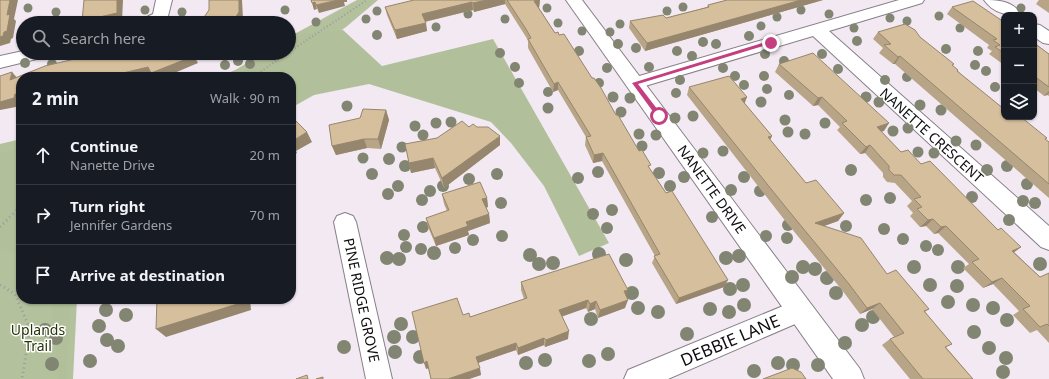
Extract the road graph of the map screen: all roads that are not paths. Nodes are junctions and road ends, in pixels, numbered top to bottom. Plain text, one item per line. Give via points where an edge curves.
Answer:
1 (164, 0) edge
2 (574, 0) edge
3 (916, 0) edge
4 (992, 0) edge
5 (1010, 12) edge
6 (160, 16) edge
7 (816, 30) junction
8 (1037, 31) edge
9 (1049, 39) edge
10 (16, 58) edge
11 (0, 62) edge
12 (634, 83) junction
13 (345, 222) dead end
14 (1049, 240) edge
15 (800, 310) junction
16 (379, 379) edge
17 (637, 379) edge
18 (850, 379) edge

1 - 6 street
2 - 12 street, NANETTE DRIVE
3 - 7 street
4 - 5 street
7 - 12 street
7 - 14 street, NANETTE CRESCENT
8 - 9 street
10 - 11 street
12 - 15 street, NANETTE DRIVE
13 - 16 street, PINE RIDGE GROVE
15 - 17 street, DEBBIE LANE
15 - 18 street, NANETTE DRIVE

